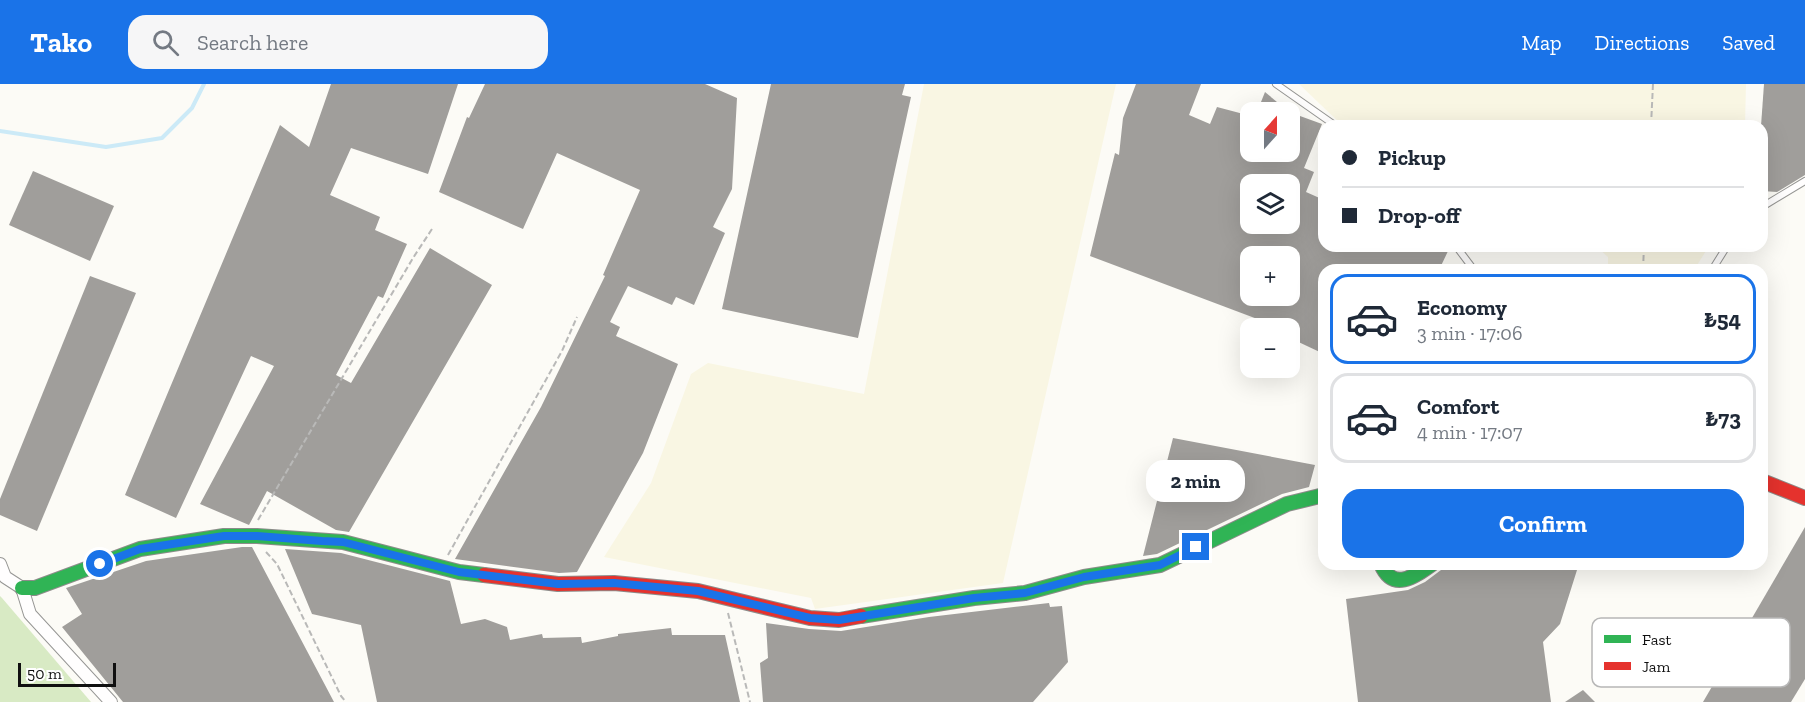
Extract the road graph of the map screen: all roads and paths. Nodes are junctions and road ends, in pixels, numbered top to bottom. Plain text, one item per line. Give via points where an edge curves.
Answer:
1 (1276, 84) edge
2 (1653, 84) edge
3 (1327, 120) edge
4 (1651, 120) edge
5 (1805, 181) edge
6 (1768, 203) edge
7 (432, 229) dead end
8 (578, 317) dead end
9 (1768, 483) edge
10 (1318, 496) edge
11 (1805, 498) edge
12 (252, 536) junction
13 (0, 564) edge
14 (441, 568) junction
15 (1384, 570) edge
16 (1424, 570) edge
17 (22, 588) junction
18 (729, 598) junction
19 (111, 702) edge
20 (346, 702) edge
21 (750, 702) edge

1 - 3 lane
2 - 4 path
5 - 6 lane
7 - 12 path via 256,523
8 - 14 path
9 - 11 street
10 - 18 street via 1287,504 1160,565 1084,577 1025,593 839,620 810,618
12 - 14 street via 343,542
12 - 17 street via 224,536 140,549 35,588
12 - 20 path via 277,564
13 - 17 street via 5,576
14 - 18 street via 558,584 614,583
15 - 16 street via 1398,580 1411,579
17 - 19 street via 30,614
18 - 21 path via 727,616

